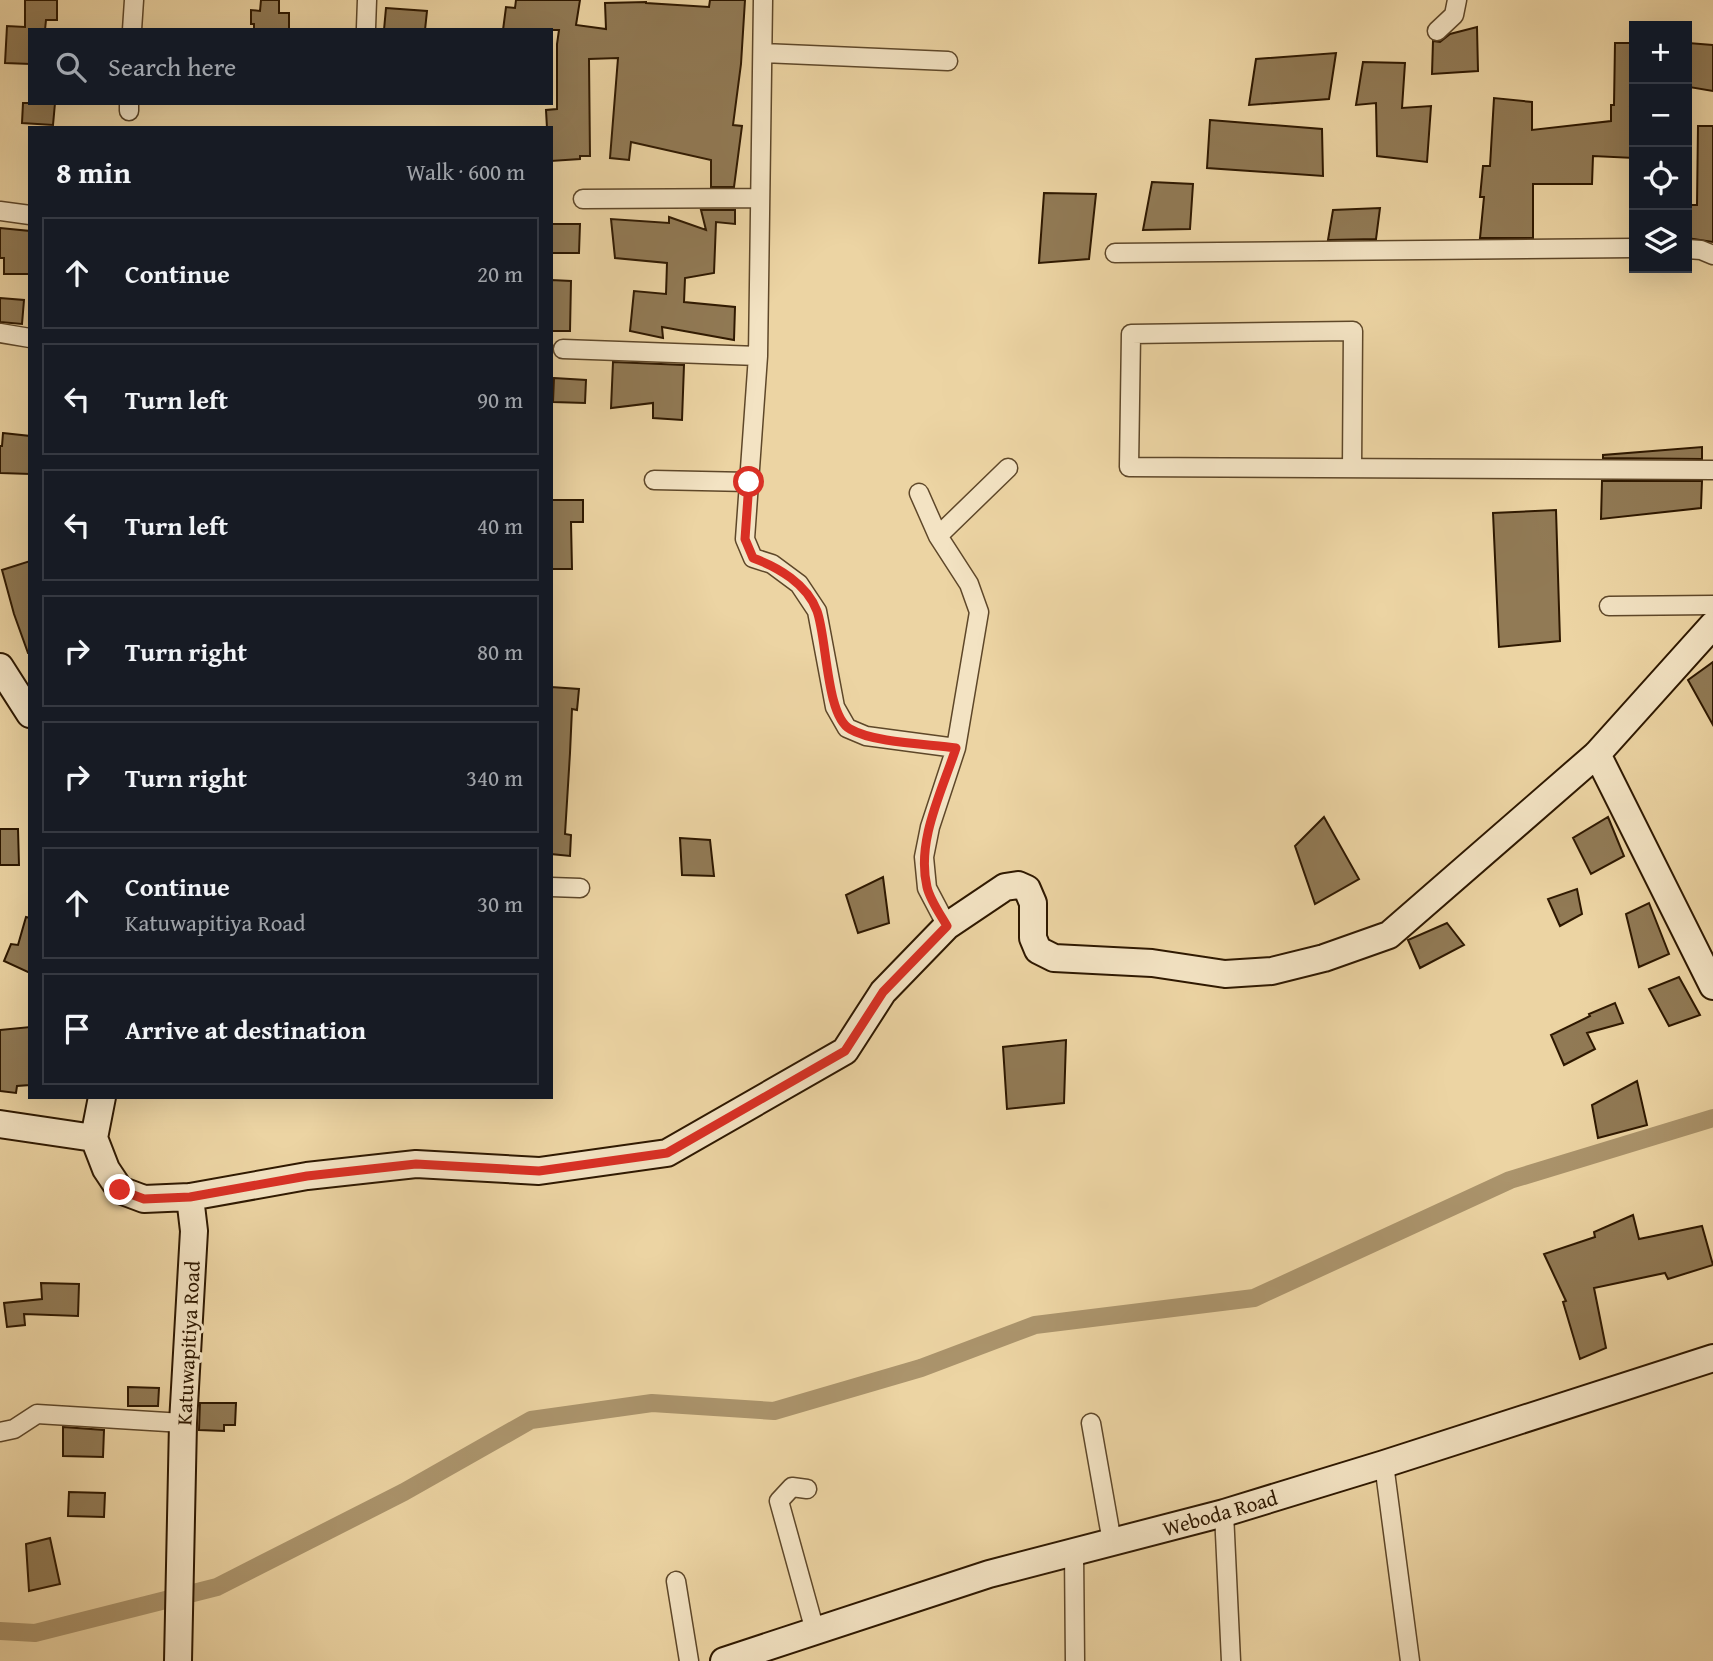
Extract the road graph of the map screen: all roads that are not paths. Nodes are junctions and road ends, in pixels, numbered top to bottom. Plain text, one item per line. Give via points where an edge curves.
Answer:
1 (134, 0) edge
2 (367, 0) edge
3 (763, 0) edge
4 (1457, 0) edge
5 (366, 27) dead end
6 (132, 28) edge
7 (1437, 31) dead end
8 (762, 53) junction
9 (947, 61) dead end
10 (761, 198) junction
11 (583, 199) dead end
12 (0, 211) edge
13 (28, 215) edge
14 (1629, 248) edge
15 (1692, 249) edge
16 (1115, 253) dead end
17 (1713, 255) edge
18 (0, 333) edge
19 (28, 338) edge
20 (563, 349) dead end
21 (758, 356) junction
22 (1008, 468) dead end
23 (1352, 468) junction
24 (1713, 470) edge
25 (654, 480) dead end
26 (749, 482) junction
27 (919, 493) dead end
28 (938, 536) junction
29 (1713, 605) edge
30 (1609, 606) dead end
31 (1713, 625) edge
32 (0, 667) edge
33 (28, 711) edge
34 (956, 748) junction
35 (1597, 754) junction
36 (553, 887) edge
37 (580, 888) dead end
38 (947, 926) junction
39 (1713, 986) edge
40 (102, 1099) edge
41 (0, 1124) edge
42 (93, 1138) junction
43 (190, 1197) junction
44 (1713, 1358) edge
45 (183, 1423) junction
46 (1091, 1423) dead end
47 (0, 1432) edge
48 (1384, 1464) junction
49 (807, 1489) dead end
50 (1224, 1513) junction
51 (1112, 1542) junction
52 (1074, 1552) junction
53 (676, 1581) dead end
54 (815, 1631) junction
55 (178, 1661) edge
56 (689, 1661) edge
57 (724, 1661) edge
58 (1075, 1661) edge
59 (1231, 1661) edge
60 (1410, 1661) edge

1 - 6 street
2 - 5 street
3 - 8 street
4 - 7 street via 1454,15
8 - 9 street
8 - 10 street
10 - 11 street
10 - 21 street
12 - 13 street
14 - 16 street
15 - 17 street
18 - 19 street
20 - 21 street
21 - 26 street
22 - 28 street
23 - 23 street via 1129,467 1131,334 1353,331
23 - 24 street
25 - 26 street
26 - 34 street via 745,539 753,558 772,564 799,584 817,611 835,707 847,728 866,736
27 - 28 street
28 - 34 street via 969,584 979,612
29 - 30 street
31 - 35 street
32 - 33 street
34 - 38 street via 924,858 927,888
35 - 38 street via 1389,935 1324,958 1272,971 1225,974 1152,963 1054,958 1038,950 1033,938 1033,903 1027,889 1018,885 1005,887
35 - 39 street
36 - 37 street
38 - 43 street via 883,992 845,1051 667,1153 539,1171 416,1164 307,1176
40 - 42 street
41 - 42 street
42 - 43 street via 120,1190 144,1199
43 - 45 street, Katuwapitiya Road via 194,1231
44 - 48 street, Weboda Road
45 - 47 street via 37,1413 14,1429
45 - 55 street, Katuwapitiya Road
46 - 51 street
48 - 50 street, Weboda Road
48 - 60 street
49 - 54 street via 792,1487 779,1501
50 - 51 street, Weboda Road
50 - 59 street
51 - 52 street, Weboda Road
52 - 54 street, Weboda Road via 989,1574
52 - 58 street
53 - 56 street
54 - 57 street, Weboda Road

